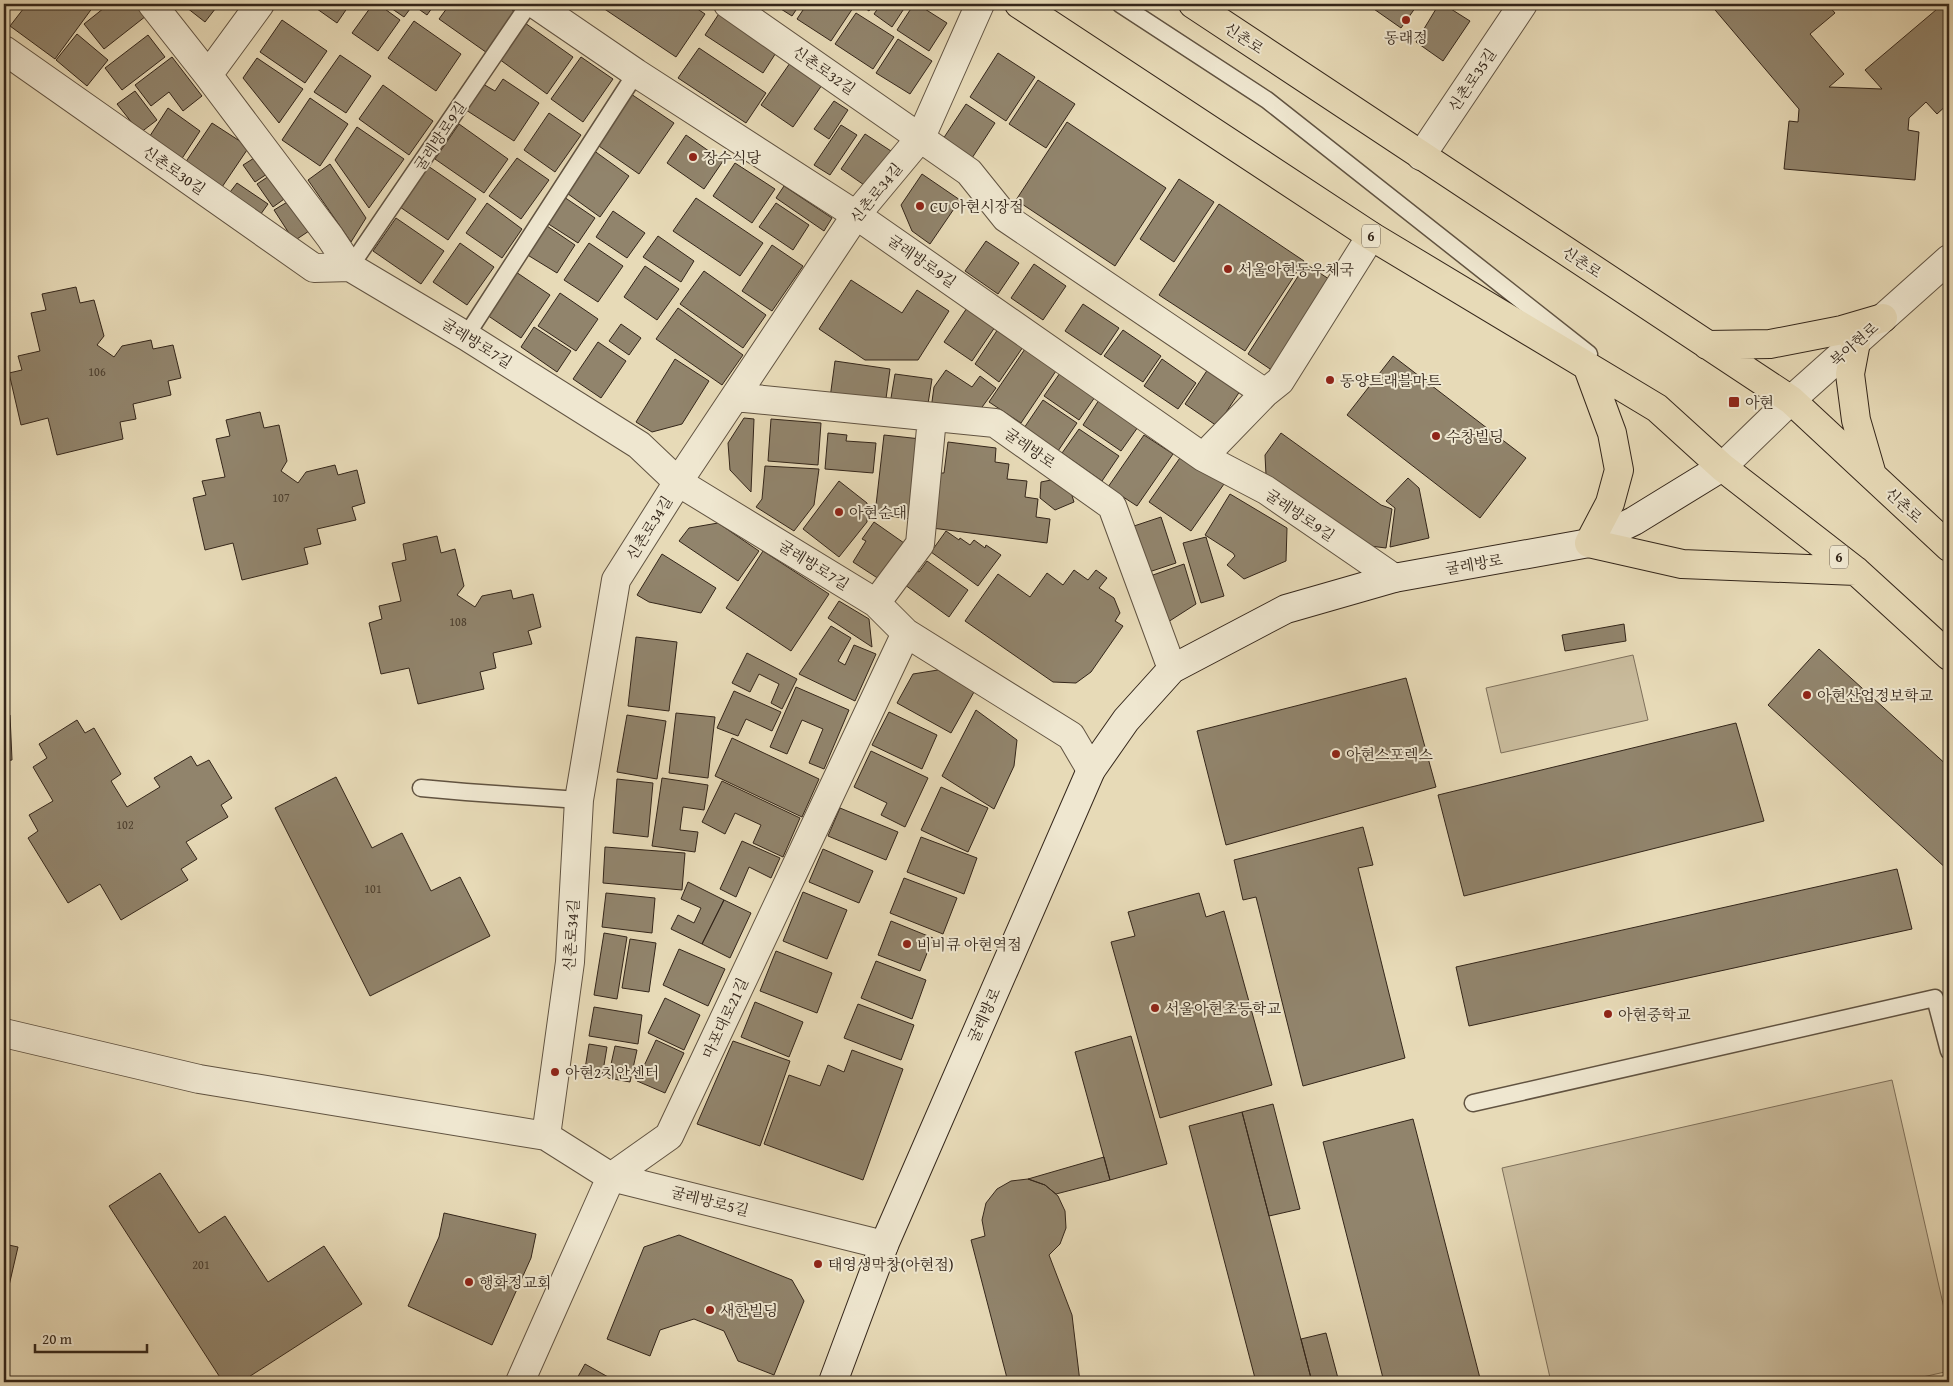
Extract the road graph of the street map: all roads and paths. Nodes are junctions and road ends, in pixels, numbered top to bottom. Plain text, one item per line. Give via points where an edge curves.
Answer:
1 (152, 4) edge
2 (260, 4) edge
3 (529, 4) edge
4 (535, 4) edge
5 (728, 4) edge
6 (980, 4) edge
7 (1019, 4) edge
8 (1120, 4) edge
9 (1193, 4) edge
10 (1523, 4) edge
11 (4, 50) edge
12 (636, 73) junction
13 (208, 75) junction
14 (921, 137) junction
15 (1421, 156) junction
16 (856, 215) junction
17 (1371, 236) junction
18 (1949, 260) edge
19 (350, 267) junction
20 (1883, 318) junction
21 (466, 336) junction
22 (1856, 342) junction
23 (1707, 345) junction
24 (1588, 368) junction
25 (1265, 392) junction
26 (735, 397) junction
27 (1791, 400) junction
28 (1657, 408) junction
29 (932, 418) junction
30 (1760, 430) joint
31 (1203, 457) junction
32 (1722, 467) junction
33 (1872, 475) junction
34 (678, 482) junction
35 (1589, 544) junction
36 (1949, 547) edge
37 (1856, 571) junction
38 (1394, 578) junction
39 (876, 603) junction
40 (906, 633) junction
41 (1949, 656) edge
42 (1172, 669) junction
43 (1091, 770) junction
44 (421, 788) dead end
45 (579, 800) junction
46 (4, 1033) edge
47 (1949, 1051) edge
48 (1473, 1103) dead end
49 (546, 1136) junction
50 (611, 1177) junction
51 (884, 1245) junction
52 (520, 1382) edge
53 (833, 1382) edge

1 - 13 street, 굴레방로7길
2 - 13 street
3 - 19 lane, 굴레방로9길
4 - 12 street, 굴레방로9길
5 - 14 street, 신촌로32길
6 - 14 street, 신촌로34길
7 - 17 main road, 6
8 - 28 lane via 1267,100
9 - 15 main road, 신촌로
10 - 15 street, 신촌로35길
11 - 19 street, 신촌로30길 via 314,268
12 - 16 street, 굴레방로9길
12 - 21 lane
13 - 19 street, 굴레방로7길
14 - 16 street, 신촌로34길
14 - 25 street via 969,172 1006,218
15 - 23 main road, 신촌로
16 - 26 street, 신촌로34길
16 - 31 street, 굴레방로9길
17 - 24 main road, 6
17 - 25 street via 1280,381
18 - 20 street, 북아현로
19 - 21 street, 굴레방로7길
20 - 22 street, 북아현로
20 - 23 main road via 1842,330 1770,344
21 - 34 street, 굴레방로7길 via 639,445
22 - 27 street, 북아현로
22 - 33 main road via 1850,374 1856,420
23 - 27 main road, 신촌로
24 - 28 main road, 6
24 - 35 main road via 1612,433 1619,470 1610,503
25 - 31 street
26 - 29 street, 굴레방로
26 - 34 street, 신촌로34길
27 - 30 street, 북아현로
27 - 33 main road, 신촌로
28 - 32 main road, 6
29 - 39 street via 920,544
29 - 42 street, 굴레방로 via 995,423 1112,506
30 - 32 street, 굴레방로
31 - 38 street, 굴레방로9길 via 1266,490
32 - 35 street, 굴레방로 via 1634,521
32 - 37 main road, 6
33 - 36 main road, 신촌로
34 - 39 street, 굴레방로7길
34 - 45 street, 신촌로34길 via 616,580
35 - 37 main road via 1682,564
35 - 38 street, 굴레방로
37 - 41 main road, 6
38 - 42 street, 굴레방로 via 1286,610
39 - 40 street, 굴레방로7길
40 - 43 street, 굴레방로7길 via 1071,736
40 - 50 street, 마포대로21길 via 669,1136
42 - 43 street, 굴레방로 via 1126,720
43 - 51 street, 굴레방로
44 - 45 lane
45 - 49 street, 신촌로34길 via 570,962
46 - 49 street via 199,1079
47 - 48 lane via 1935,998
49 - 50 street, 굴레방로5길
50 - 51 street, 굴레방로5길
50 - 52 street
51 - 53 street, 굴레방로

